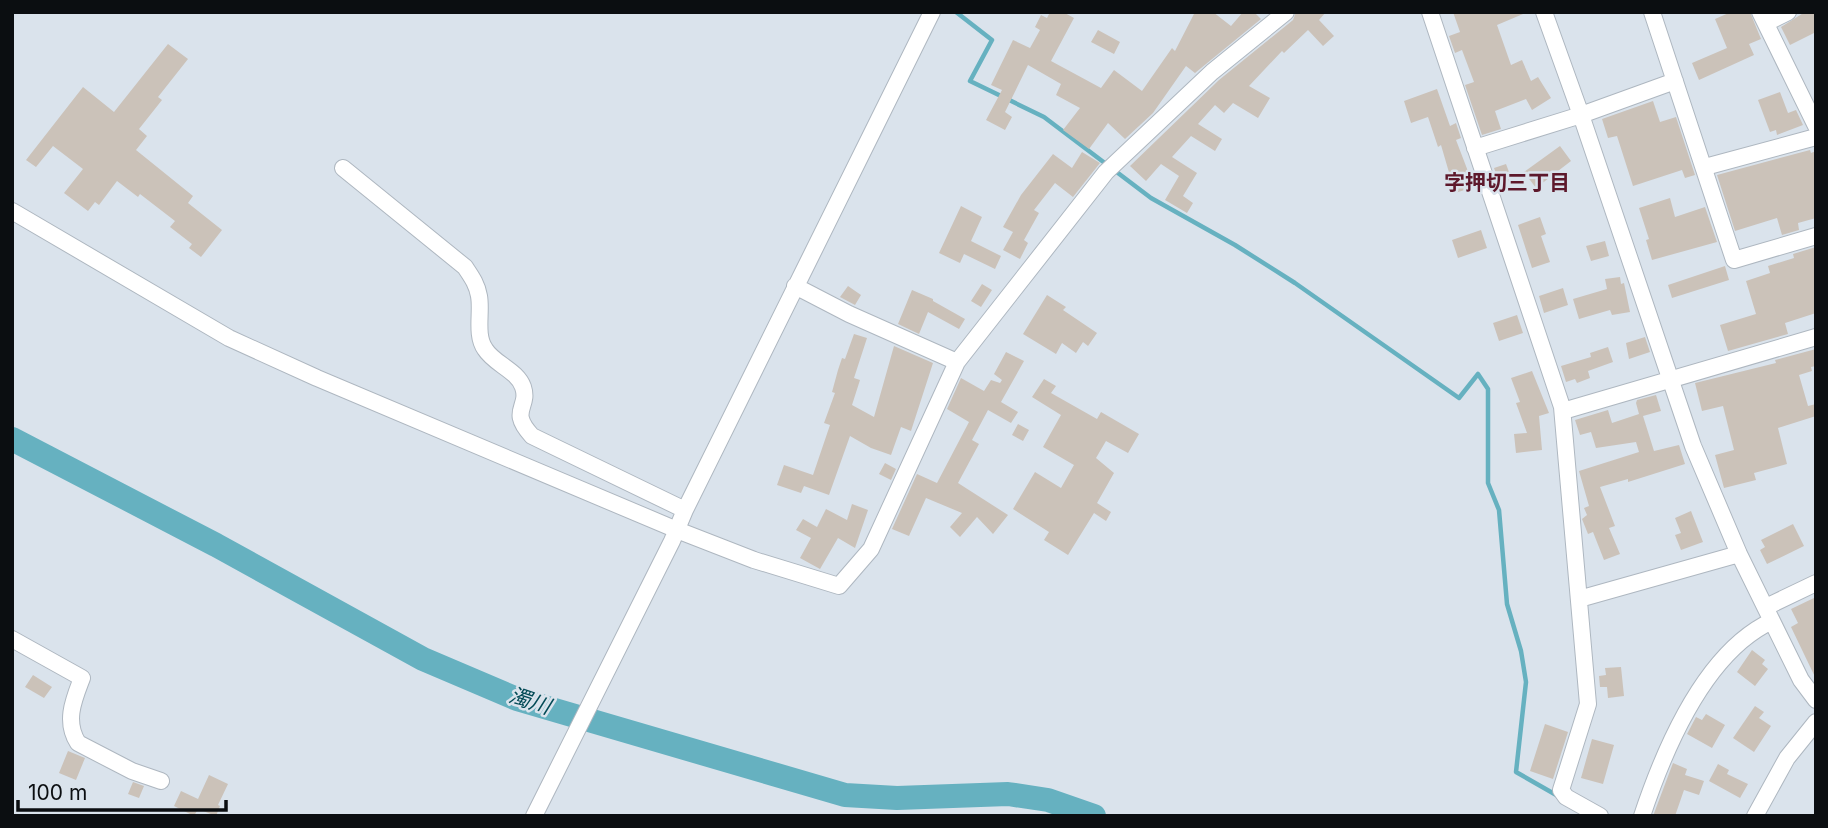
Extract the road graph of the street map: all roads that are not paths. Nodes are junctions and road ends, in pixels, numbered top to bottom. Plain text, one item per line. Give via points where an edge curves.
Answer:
1 (932, 12) edge
2 (1286, 12) edge
3 (1430, 12) edge
4 (1544, 12) edge
5 (1652, 12) edge
6 (1787, 12) edge
7 (1763, 18) edge
8 (1675, 81) junction
9 (1581, 115) junction
10 (1816, 126) edge
11 (1816, 137) edge
12 (1475, 148) junction
13 (1705, 167) junction
14 (344, 168) dead end
15 (12, 211) edge
16 (1816, 236) edge
17 (795, 286) junction
18 (1816, 337) edge
19 (957, 362) junction
20 (1672, 379) junction
21 (1563, 411) junction
22 (685, 510) junction
23 (675, 536) junction
24 (1739, 554) junction
25 (1816, 583) edge
26 (1579, 599) junction
27 (1769, 614) junction
28 (12, 639) edge
29 (1816, 700) edge
30 (1816, 722) edge
31 (161, 781) dead end
32 (534, 816) edge
33 (1600, 816) edge
34 (1642, 816) edge
35 (1755, 816) edge

1 - 17 street
2 - 19 street via 1212,72 1106,172
3 - 12 street
4 - 9 street
5 - 8 street
6 - 7 street
7 - 10 street
8 - 9 street
8 - 13 street
9 - 12 street
9 - 20 street
11 - 13 street
12 - 21 street
13 - 16 street via 1734,260
14 - 22 street via 471,275 480,298 483,347 520,381 524,391 519,411 532,436
15 - 23 street via 229,338
17 - 19 street
17 - 22 street
18 - 20 street
19 - 23 street via 872,549 839,586
20 - 21 street
20 - 24 street via 1698,457
21 - 26 street
22 - 23 street
23 - 32 street
24 - 26 street
24 - 27 street
25 - 27 street
26 - 33 street via 1588,704 1562,794
27 - 29 street via 1801,680
27 - 34 street via 1729,653 1690,707 1659,766
28 - 31 street via 82,678 70,716 78,743
30 - 35 street via 1787,758

